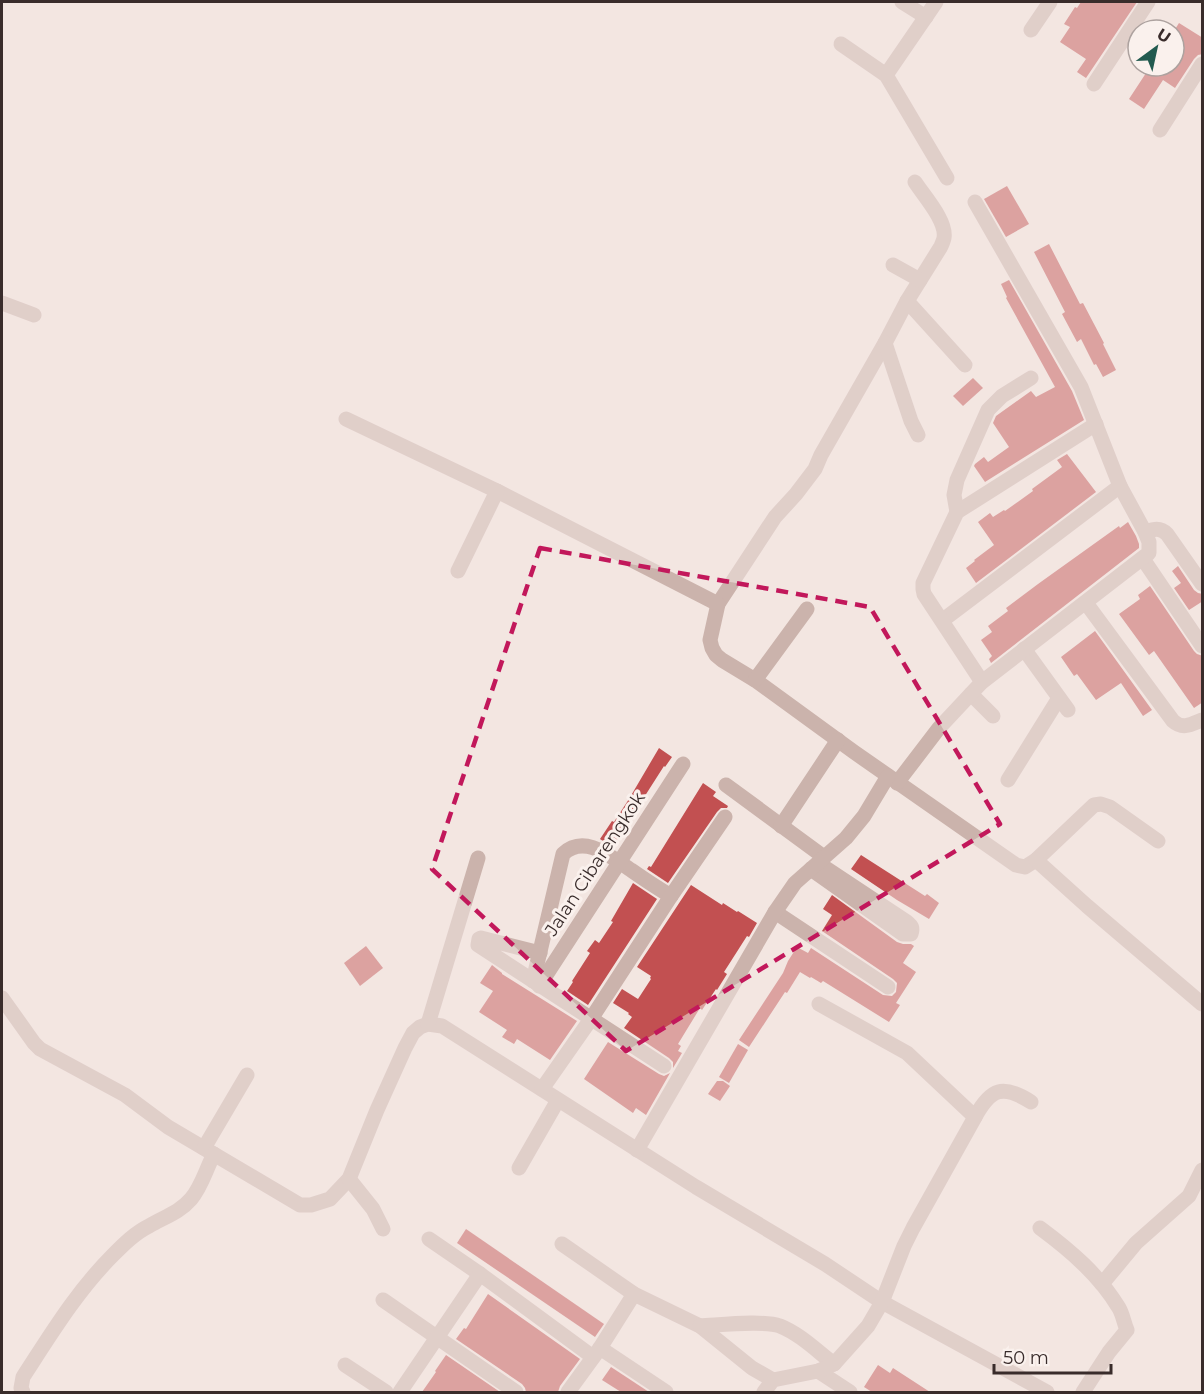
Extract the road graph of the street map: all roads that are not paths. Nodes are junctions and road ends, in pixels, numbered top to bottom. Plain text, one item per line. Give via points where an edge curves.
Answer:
1 (902, 2) edge
2 (936, 2) edge
3 (1050, 2) edge
4 (1148, 2) edge
5 (926, 17) junction
6 (1031, 30) dead end
7 (841, 44) dead end
8 (1200, 72) edge
9 (886, 75) junction
10 (1094, 84) dead end
11 (1160, 130) dead end
12 (947, 178) dead end
13 (915, 182) dead end
14 (975, 202) dead end
15 (893, 264) dead end
16 (920, 280) junction
17 (907, 300) junction
18 (2, 303) edge
19 (34, 315) dead end
20 (885, 343) junction
21 (965, 365) dead end
22 (1031, 378) dead end
23 (346, 419) dead end
24 (1096, 424) junction
25 (918, 435) dead end
26 (1120, 486) junction
27 (497, 490) junction
28 (957, 512) junction
29 (1145, 532) junction
30 (1143, 559) junction
31 (458, 571) dead end
32 (1203, 584) edge
33 (1086, 603) junction
34 (717, 604) junction
35 (807, 609) dead end
36 (943, 621) junction
37 (1203, 646) edge
38 (1024, 649) junction
39 (755, 680) junction
40 (982, 682) junction
41 (971, 694) junction
42 (993, 716) dead end
43 (1203, 720) edge
44 (838, 740) junction
45 (684, 764) dead end
46 (893, 779) junction
47 (1008, 780) dead end
48 (726, 785) dead end
49 (725, 817) dead end
50 (781, 826) junction
51 (1158, 841) dead end
52 (478, 858) dead end
53 (1036, 860) junction
54 (619, 862) junction
55 (817, 863) junction
56 (671, 896) junction
57 (775, 912) junction
58 (540, 953) junction
59 (536, 983) junction
60 (888, 987) dead end
61 (2, 998) edge
62 (819, 1004) dead end
63 (1203, 1004) edge
64 (591, 1019) junction
65 (428, 1024) junction
66 (664, 1066) dead end
67 (247, 1075) dead end
68 (542, 1089) junction
69 (558, 1100) junction
70 (1031, 1102) dead end
71 (975, 1117) junction
72 (637, 1150) junction
73 (209, 1151) junction
74 (519, 1168) dead end
75 (1203, 1170) edge
76 (349, 1179) junction
77 (1040, 1228) dead end
78 (383, 1229) dead end
79 (429, 1239) dead end
80 (562, 1244) dead end
81 (480, 1274) junction
82 (1102, 1284) junction
83 (634, 1294) junction
84 (383, 1300) dead end
85 (882, 1302) junction
86 (700, 1326) junction
87 (438, 1338) junction
88 (596, 1352) junction
89 (834, 1364) junction
90 (345, 1365) dead end
91 (818, 1371) junction
92 (769, 1386) edge
93 (23, 1392) edge
94 (386, 1392) edge
95 (400, 1392) edge
96 (516, 1392) edge
97 (568, 1392) edge
98 (666, 1392) edge
99 (850, 1392) edge
100 (1047, 1392) edge
101 (1083, 1392) edge

1 - 5 street
2 - 5 street
3 - 6 street
4 - 10 street
5 - 9 street
7 - 9 street
8 - 11 street
9 - 12 street
13 - 16 street via 944,231 940,248
14 - 24 street via 1081,387
15 - 16 street
16 - 17 street
17 - 20 street
17 - 21 street
18 - 19 street
20 - 25 street
20 - 34 street via 815,469 775,517
22 - 28 street via 988,410 957,480
23 - 27 street
24 - 26 street
24 - 28 street
26 - 29 street
26 - 36 street
27 - 31 street
27 - 34 street
28 - 36 street via 923,583 924,594
29 - 30 street via 1149,553
29 - 32 street via 1155,529 1167,534
30 - 33 street
30 - 37 street
33 - 38 street
33 - 43 street via 1177,725
34 - 39 street via 712,648 722,660
35 - 39 street
36 - 40 street
38 - 40 street
38 - 47 street via 1063,704
39 - 44 street
40 - 41 street
41 - 42 street
41 - 46 street
44 - 46 street
44 - 50 street
45 - 54 street, Jalan Cibarengkok
46 - 53 street via 1016,865 1025,867
46 - 55 street via 846,838
48 - 50 street
49 - 56 street
50 - 55 street
51 - 53 street via 1101,804 1094,806
52 - 65 street
53 - 63 street
54 - 56 street
54 - 58 street via 602,850 588,847 577,846 563,854
54 - 59 street, Jalan Cibarengkok
55 - 55 street via 907,922 911,933 903,934
55 - 57 street via 795,884
56 - 64 street
57 - 60 street
57 - 72 street
58 - 59 street
58 - 59 street via 482,938 478,943
59 - 64 street
61 - 73 street via 40,1049 126,1095 168,1127
62 - 71 street via 907,1053
64 - 66 street
64 - 68 street
65 - 68 street via 442,1026
65 - 76 street via 413,1034 405,1048
67 - 73 street
68 - 69 street
69 - 72 street
69 - 74 street
70 - 71 street via 1005,1090 984,1101
71 - 85 street via 904,1246
72 - 85 street
73 - 76 street via 300,1205 330,1198
73 - 93 street via 197,1191 190,1200 130,1239 69,1306 23,1377
75 - 82 street via 1189,1196 1136,1243
76 - 78 street
77 - 82 street via 1071,1251
79 - 81 street
80 - 83 street
81 - 87 street
81 - 88 street
82 - 101 street via 1120,1310 1127,1330
83 - 86 street
83 - 88 street
84 - 87 street
85 - 89 street via 868,1326
85 - 100 street
86 - 89 street via 778,1325
86 - 92 street
87 - 95 street
87 - 96 street
88 - 97 street
88 - 98 street
89 - 91 street
90 - 94 street
91 - 92 street
91 - 99 street

